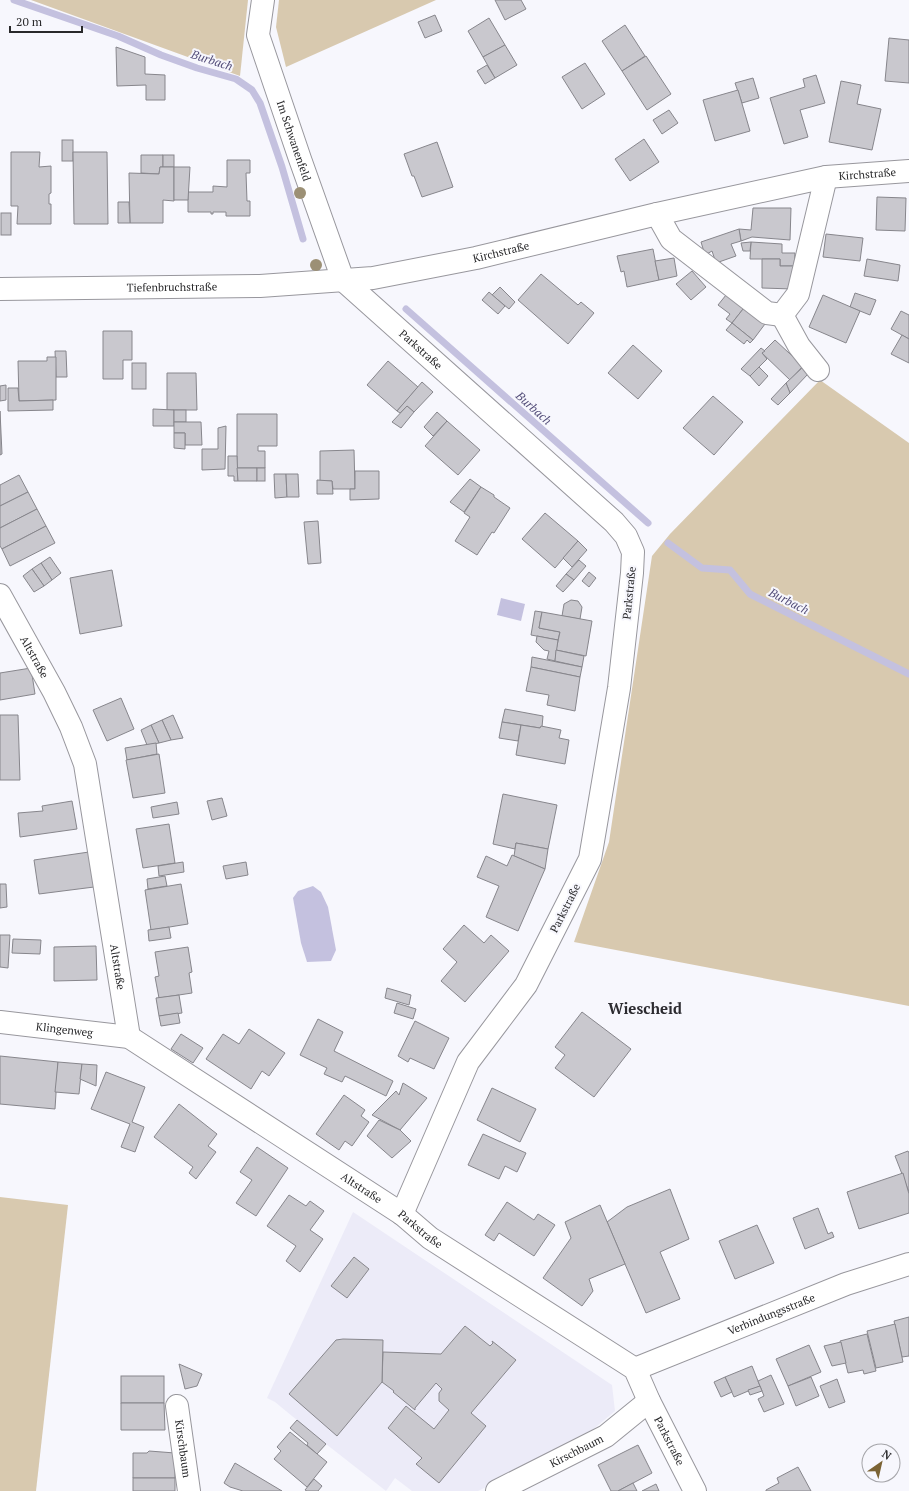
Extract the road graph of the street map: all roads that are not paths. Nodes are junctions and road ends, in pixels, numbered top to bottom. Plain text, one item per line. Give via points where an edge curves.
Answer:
1 (263, 0) edge
2 (909, 171) edge
3 (826, 177) junction
4 (657, 214) junction
5 (343, 280) junction
6 (0, 288) edge
7 (782, 315) junction
8 (818, 370) dead end
9 (0, 595) edge
10 (0, 1022) edge
11 (129, 1037) junction
12 (402, 1214) junction
13 (909, 1264) edge
14 (636, 1369) junction
15 (649, 1401) junction
16 (177, 1406) dead end
17 (190, 1491) edge
18 (497, 1491) edge
19 (695, 1491) edge

1 - 5 street, Im Schwanenfeld via 258,35
2 - 3 street, Kirchstraße
3 - 4 street, Kirchstraße
3 - 7 street, Kirchstraße via 798,294
4 - 5 street, Kirchstraße via 476,258 373,278
4 - 7 street via 671,239 767,313
5 - 6 street, Tiefenbruchstraße via 260,286
5 - 12 street, Parkstraße via 614,522 626,536 633,552 619,688 590,859 526,985 468,1062
7 - 8 street via 799,346
9 - 11 street, Altstraße via 57,699 85,764
10 - 11 street, Klingenweg
11 - 12 street, Altstraße
12 - 14 street, Parkstraße via 430,1238
13 - 14 street, Verbindungsstraße via 846,1284
14 - 15 street, Parkstraße
15 - 18 street, Kirschbaum via 606,1436
15 - 19 street, Parkstraße
16 - 17 street, Kirschbaum

